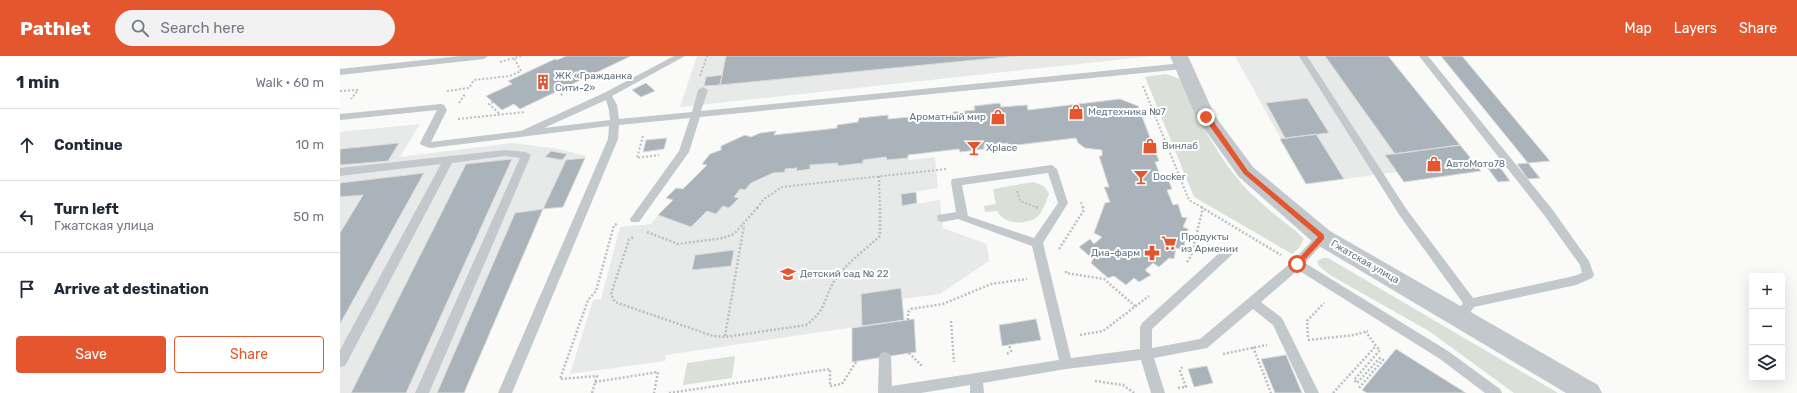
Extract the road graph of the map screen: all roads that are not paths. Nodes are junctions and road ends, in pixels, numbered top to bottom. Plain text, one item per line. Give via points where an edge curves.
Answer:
1 (484, 56) edge
2 (681, 56) edge
3 (1304, 56) edge
4 (1423, 56) edge
5 (434, 59) edge
6 (1181, 61) edge
7 (340, 72) edge
8 (703, 90) dead end
9 (607, 95) junction
10 (696, 114) junction
11 (340, 117) edge
12 (615, 123) junction
13 (522, 134) junction
14 (448, 160) junction
15 (340, 172) edge
16 (962, 215) junction
17 (942, 218) dead end
18 (635, 219) road end
19 (1322, 237) junction
20 (1037, 243) junction
21 (1231, 249) dead end
22 (1297, 264) junction
23 (1254, 303) junction
24 (1465, 310) junction
25 (1146, 354) junction
26 (885, 357) dead end
27 (340, 362) edge
28 (1066, 364) junction
29 (976, 380) junction
30 (1158, 392) edge
31 (422, 393) edge
32 (506, 393) edge
33 (885, 393) edge
34 (977, 393) edge
35 (1312, 393) edge
36 (1495, 393) edge
37 (1589, 393) edge

1 - 5 lane
2 - 9 lane
3 - 24 lane via 1386,188 1444,272
4 - 24 lane via 1548,212 1585,264 1588,275
5 - 7 lane
6 - 10 lane via 1137,71
6 - 19 street, Гжатская улица via 1206,117 1237,162
8 - 10 lane
9 - 12 lane via 614,109
9 - 13 lane
10 - 12 lane
10 - 18 lane via 684,152
11 - 13 lane via 441,107 442,110 425,143 430,145
12 - 13 lane
12 - 32 lane via 613,138
14 - 15 lane
14 - 27 lane
14 - 31 lane via 505,153 526,155
16 - 17 lane
16 - 20 lane via 963,218
16 - 20 lane via 956,182 1052,169 1063,203
19 - 22 lane
19 - 24 street, Гжатская улица
20 - 28 lane
21 - 25 lane via 1146,327
22 - 23 lane
22 - 36 lane via 1444,354
23 - 25 lane via 1203,344
23 - 35 lane via 1278,322
24 - 37 street, Гжатская улица
25 - 28 lane
25 - 30 lane
26 - 33 lane
28 - 29 lane
29 - 33 lane
29 - 34 lane

